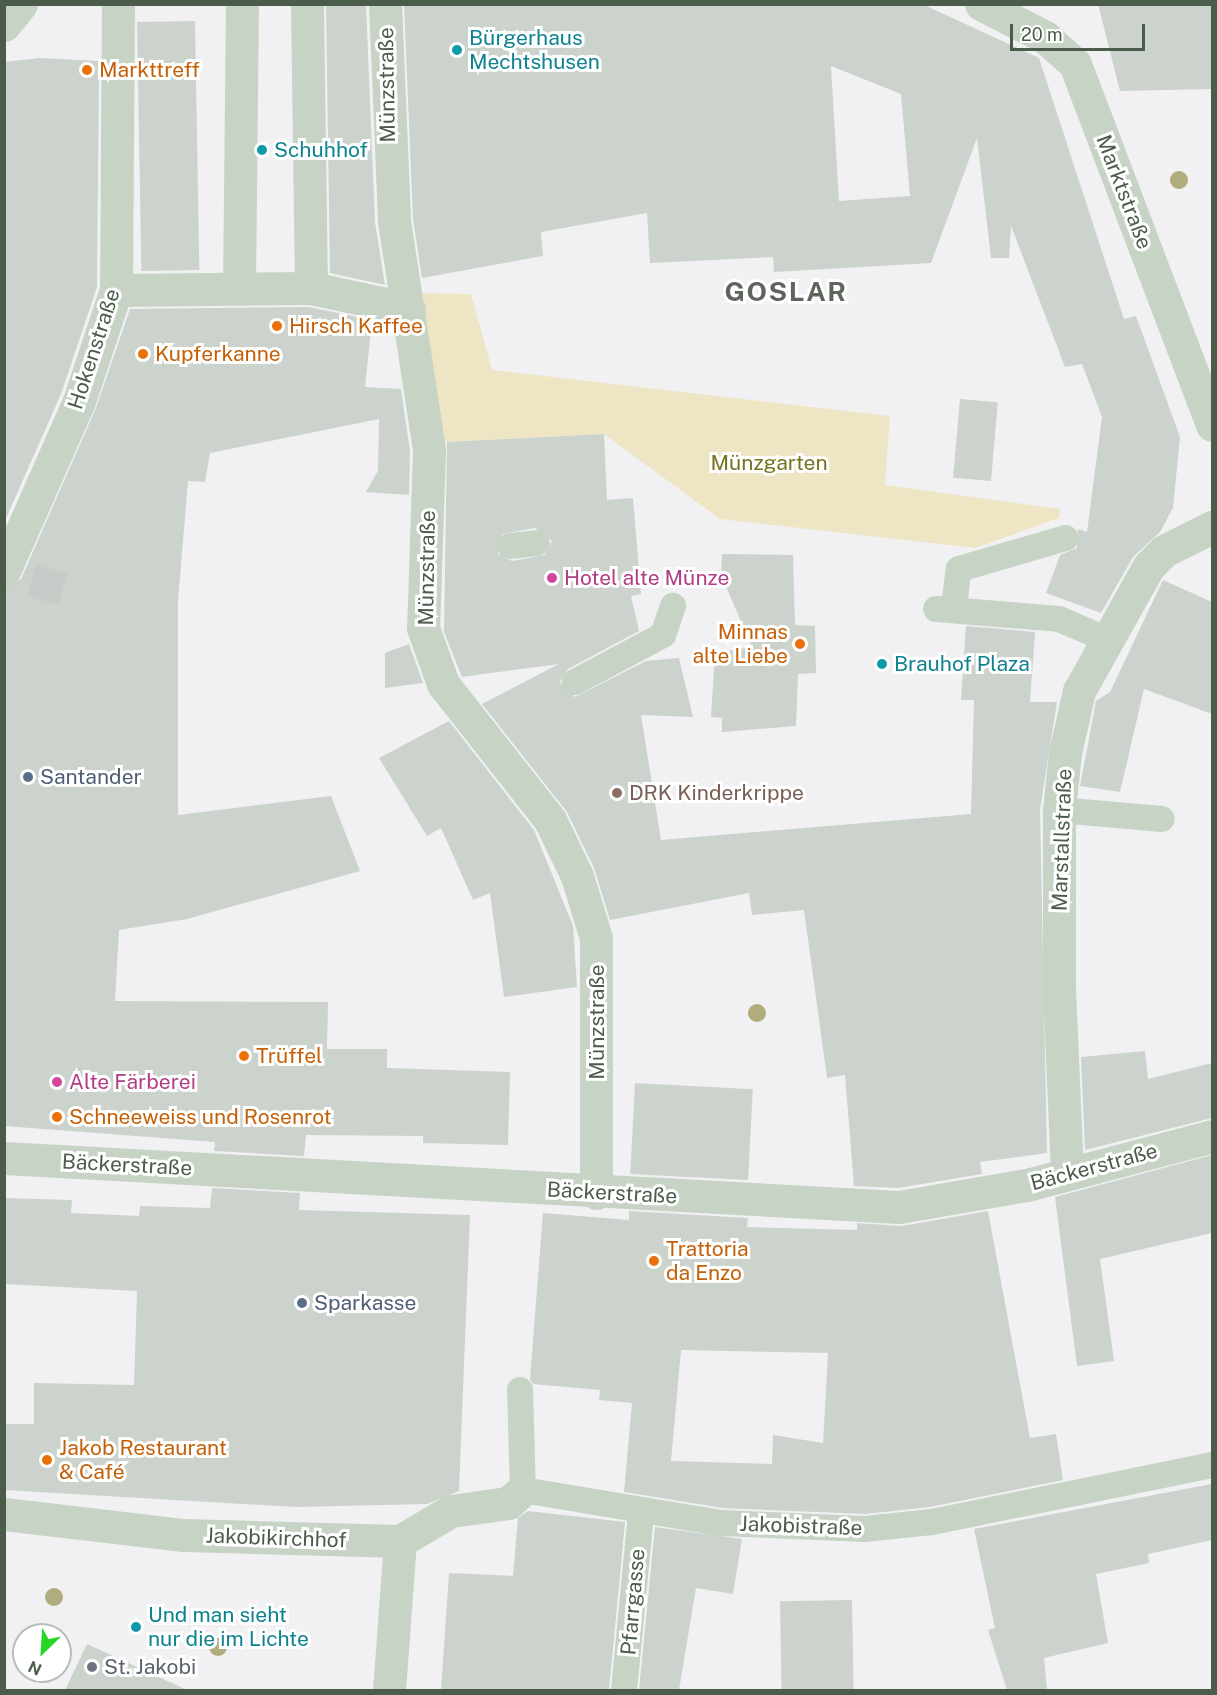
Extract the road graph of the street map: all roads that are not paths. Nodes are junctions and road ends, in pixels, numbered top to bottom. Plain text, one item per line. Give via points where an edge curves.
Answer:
1 (21, 4) edge
2 (118, 4) edge
3 (242, 4) edge
4 (307, 4) edge
5 (385, 4) edge
6 (981, 4) edge
7 (4, 26) edge
8 (239, 288) junction
9 (311, 288) junction
10 (116, 291) junction
11 (410, 309) junction
12 (1212, 425) edge
13 (1212, 527) edge
14 (1066, 538) dead end
15 (537, 543) dead end
16 (510, 546) dead end
17 (14, 573) edge
18 (673, 606) dead end
19 (1108, 640) junction
20 (574, 682) dead end
21 (1059, 810) junction
22 (1161, 819) dead end
23 (1212, 1136) edge
24 (4, 1158) edge
25 (1067, 1172) junction
26 (596, 1193) junction
27 (520, 1390) dead end
28 (1212, 1465) edge
29 (523, 1490) junction
30 (4, 1514) edge
31 (641, 1514) junction
32 (400, 1541) junction
33 (389, 1690) edge
34 (624, 1690) edge

1 - 7 street
2 - 10 street, Hokenstraße
3 - 8 street
4 - 9 street
5 - 11 street, Münzstraße via 393,221
6 - 12 street, Marktstraße via 1045,37 1076,64
8 - 9 street
8 - 10 street
9 - 11 street
10 - 17 street, Hokenstraße via 80,401
11 - 26 street, Münzstraße via 429,450 436,557 423,628 443,684 495,736 550,820 577,876 596,939
13 - 19 street, Marstallstraße via 1140,562
14 - 19 lane via 959,569 945,608 1059,619
15 - 16 lane
18 - 20 lane via 663,635
19 - 21 street, Marstallstraße via 1080,691
21 - 22 lane
21 - 25 street, Marstallstraße
23 - 25 street, Bäckerstraße
24 - 26 street, Bäckerstraße
25 - 26 street, Bäckerstraße via 971,1197 899,1207
27 - 29 lane
28 - 31 lane, Jakobistraße via 996,1512 874,1528 796,1528
29 - 31 lane, Jakobistraße
29 - 32 street via 508,1503 451,1511
30 - 32 street, Jakobikirchhof via 184,1535
31 - 34 lane, Pfarrgasse
32 - 33 street

